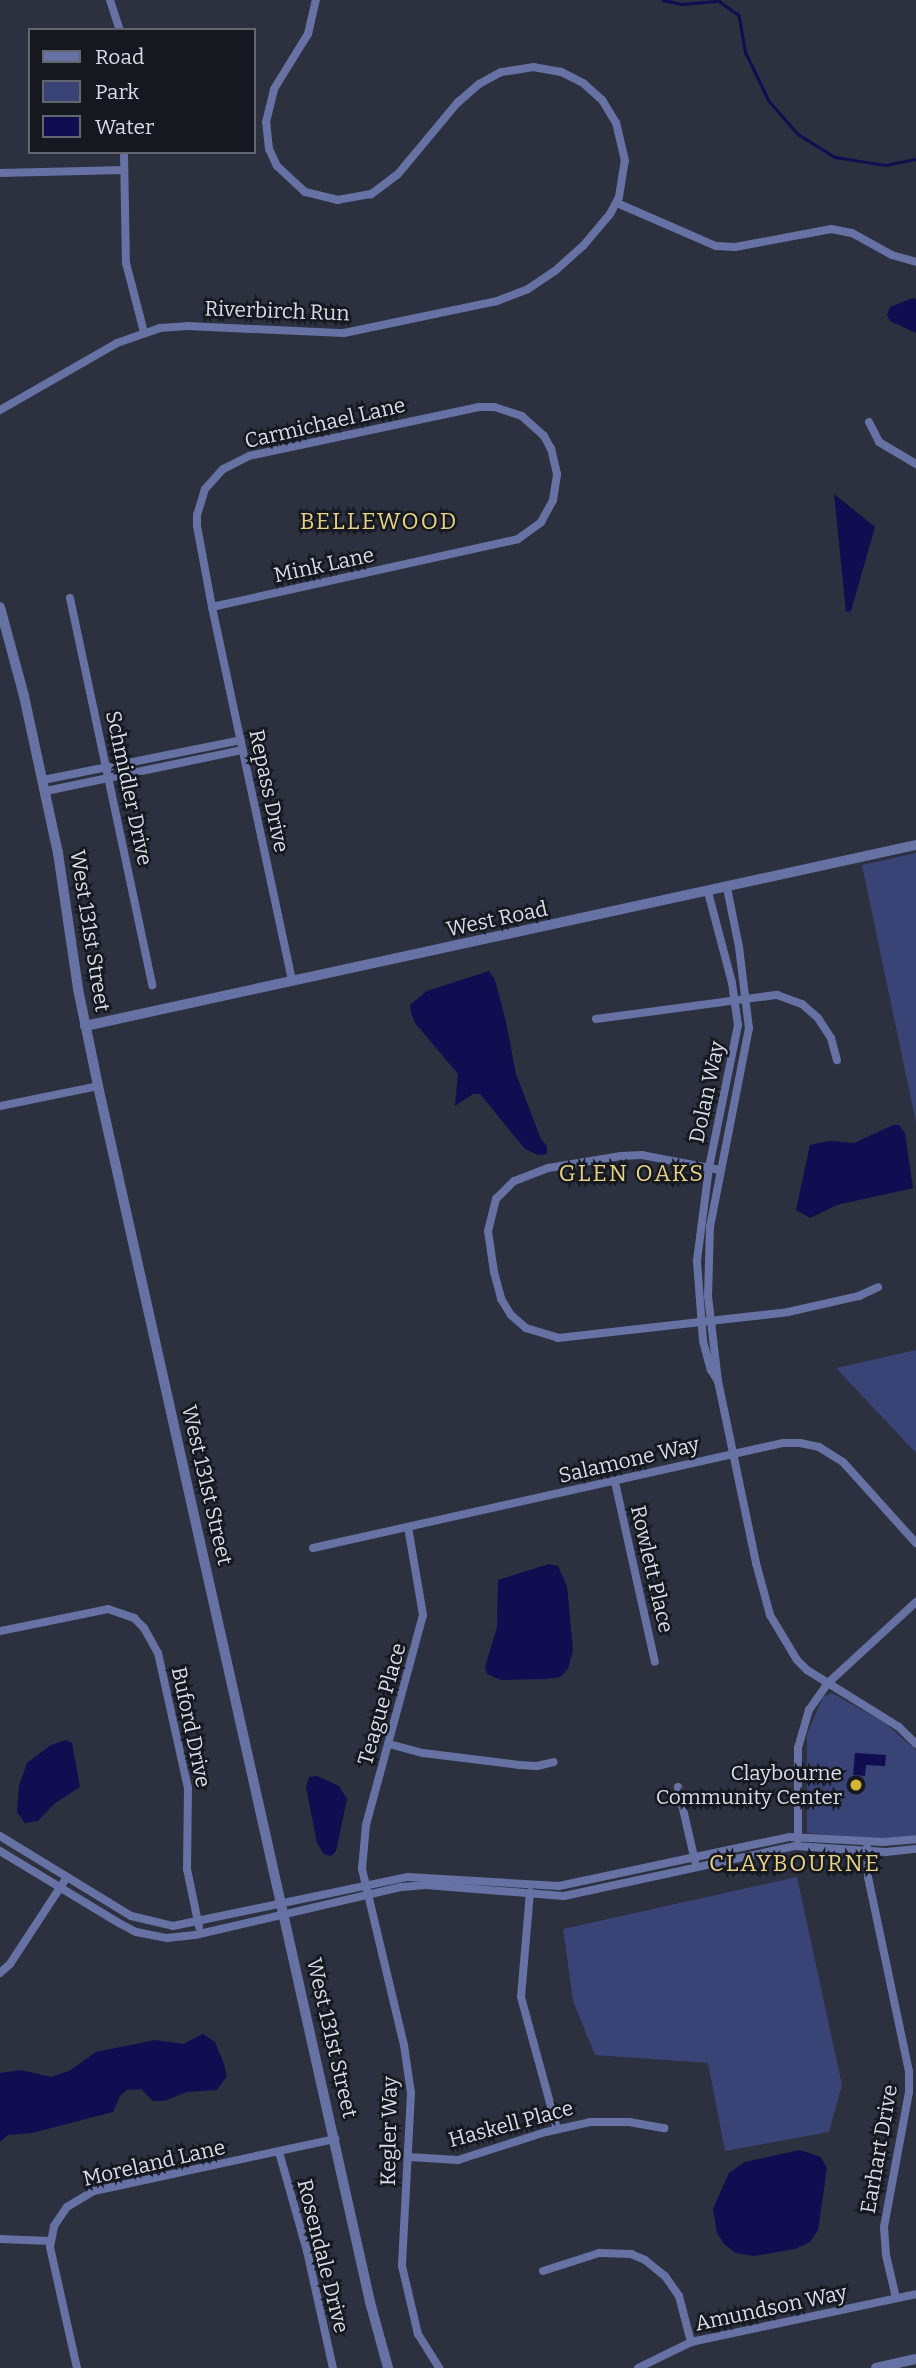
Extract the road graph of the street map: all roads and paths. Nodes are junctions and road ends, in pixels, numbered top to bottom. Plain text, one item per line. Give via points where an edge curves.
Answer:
1 (316, 0) edge
2 (113, 1) edge
3 (120, 28) edge
4 (124, 154) edge
5 (124, 170) junction
6 (0, 173) edge
7 (617, 203) junction
8 (916, 262) edge
9 (144, 332) junction
10 (0, 410) edge
11 (869, 422) dead end
12 (556, 464) joint
13 (916, 464) edge
14 (70, 598) dead end
15 (0, 607) edge
16 (212, 607) junction
17 (3, 626) edge
18 (241, 740) junction
19 (243, 750) junction
20 (107, 767) junction
21 (109, 778) junction
22 (43, 780) junction
23 (46, 791) junction
24 (916, 845) edge
25 (727, 888) junction
26 (708, 892) junction
27 (292, 981) junction
28 (152, 985) dead end
29 (745, 999) junction
30 (734, 1001) junction
31 (596, 1019) dead end
32 (85, 1026) junction
33 (837, 1060) dead end
34 (98, 1086) junction
35 (0, 1107) edge
36 (709, 1168) junction
37 (720, 1170) junction
38 (878, 1287) dead end
39 (711, 1320) junction
40 (700, 1322) junction
41 (718, 1381) junction
42 (733, 1454) junction
43 (615, 1482) junction
44 (408, 1527) junction
45 (916, 1543) edge
46 (313, 1548) dead end
47 (916, 1602) edge
48 (0, 1632) edge
49 (655, 1662) dead end
50 (828, 1683) junction
51 (389, 1744) junction
52 (916, 1744) edge
53 (554, 1762) dead end
54 (678, 1787) dead end
55 (0, 1836) edge
56 (916, 1839) edge
57 (798, 1842) junction
58 (867, 1846) junction
59 (916, 1849) edge
60 (0, 1851) edge
61 (695, 1863) junction
62 (67, 1877) junction
63 (60, 1887) junction
64 (367, 1890) junction
65 (530, 1891) junction
66 (281, 1902) junction
67 (284, 1914) junction
68 (198, 1923) junction
69 (201, 1934) junction
70 (0, 1973) edge
71 (912, 2092) edge
72 (664, 2128) dead end
73 (557, 2129) junction
74 (335, 2139) junction
75 (279, 2152) junction
76 (409, 2157) junction
77 (0, 2239) edge
78 (50, 2241) junction
79 (543, 2271) dead end
80 (916, 2294) edge
81 (896, 2298) junction
82 (691, 2342) junction
83 (916, 2359) edge
84 (77, 2368) edge
85 (334, 2368) edge
86 (388, 2368) edge
87 (439, 2368) edge
88 (638, 2368) edge
89 (876, 2368) edge

1 - 7 street via 308,34 275,89 265,122 277,166 305,192 338,200 371,194 390,182 479,84 501,72 534,67 561,72 583,83 609,110 621,135 625,161
2 - 3 street
4 - 5 street
5 - 6 street
5 - 9 street via 126,263
7 - 8 street via 716,246 736,247 810,230 838,229 892,256
7 - 9 street, Riverbirch Run via 583,246 555,271 528,289 490,303 344,333 187,326
9 - 10 street, Riverbirch Run
11 - 13 street via 879,442
12 - 16 street, Mink Lane via 556,486 547,513 518,539
12 - 16 street, Carmichael Lane via 534,426 522,416 494,407 451,412 234,462 205,489 197,515
14 - 20 street, Schmidler Drive
15 - 17 street, West 131st Street
16 - 18 street, Repass Drive
17 - 22 street, West 131st Street
18 - 19 street, Repass Drive
18 - 20 street
19 - 21 street
19 - 27 street, Repass Drive
20 - 21 street, Schmidler Drive
20 - 22 street
21 - 23 street
21 - 28 street, Schmidler Drive
22 - 23 street, West 131st Street
23 - 32 street, West 131st Street
24 - 25 street, West Road
25 - 26 street, West Road
25 - 29 street, Dolan Way
26 - 27 street, West Road
26 - 30 street, Dolan Way
27 - 32 street, West Road
29 - 30 street
29 - 33 street via 777,995 810,1010 825,1027
29 - 37 street, Dolan Way via 749,1028
30 - 31 street
30 - 36 street, Dolan Way via 737,1043
32 - 34 street, West 131st Street
34 - 35 street
34 - 66 street, West 131st Street
36 - 37 street
36 - 40 street, Dolan Way via 697,1261
36 - 40 street via 642,1155 531,1173 514,1181 496,1199 488,1231 501,1299 511,1315 542,1335 588,1336
37 - 39 street, Dolan Way via 708,1262
38 - 39 street via 859,1296 788,1312
39 - 40 street
39 - 41 street, Dolan Way
40 - 41 street, Dolan Way
41 - 42 street, Dolan Way
42 - 43 street, Salamone Way
42 - 45 street, Salamone Way via 783,1443 819,1447 842,1462
42 - 50 street, Dolan Way via 770,1615 797,1660
43 - 44 street, Salamone Way
43 - 49 street, Rowlett Place
44 - 46 street, Salamone Way
44 - 51 street, Teague Place via 423,1615
47 - 50 street
48 - 68 street, Buford Drive via 108,1609 134,1618 144,1628 158,1653 188,1788 187,1869
50 - 52 street, Dolan Way via 898,1727
50 - 57 street via 809,1710 798,1748
51 - 53 street via 435,1755 519,1765
51 - 64 street, Teague Place via 364,1835
54 - 61 street
55 - 62 street
56 - 58 street
57 - 58 street
57 - 61 street
58 - 59 street
58 - 71 street, Earhart Drive via 868,1877
60 - 63 street
61 - 65 street via 578,1894
62 - 63 street
62 - 68 street via 145,1921 173,1926
63 - 69 street via 136,1932 167,1938
63 - 70 street
64 - 65 street via 425,1875
64 - 66 street
64 - 67 street
64 - 76 street, Kegler Way via 408,2072
65 - 73 street via 521,1997
66 - 67 street, West 131st Street
66 - 68 street
67 - 69 street
67 - 74 street, West 131st Street
68 - 69 street, Buford Drive
71 - 81 street, Earhart Drive via 884,2227
72 - 73 street, Haskell Place via 608,2121
73 - 76 street, Haskell Place via 458,2160
74 - 75 street, Moreland Lane
74 - 86 street, West 131st Street
75 - 78 street, Moreland Lane via 93,2191 67,2207
75 - 85 street, Rosendale Drive
76 - 87 street, Kegler Way via 402,2266 418,2334
77 - 78 street
78 - 84 street
79 - 82 street via 598,2253 624,2253 645,2260 665,2276 679,2296
80 - 81 street, Amundson Way
81 - 82 street, Amundson Way
82 - 88 street, Amundson Way
83 - 89 street

